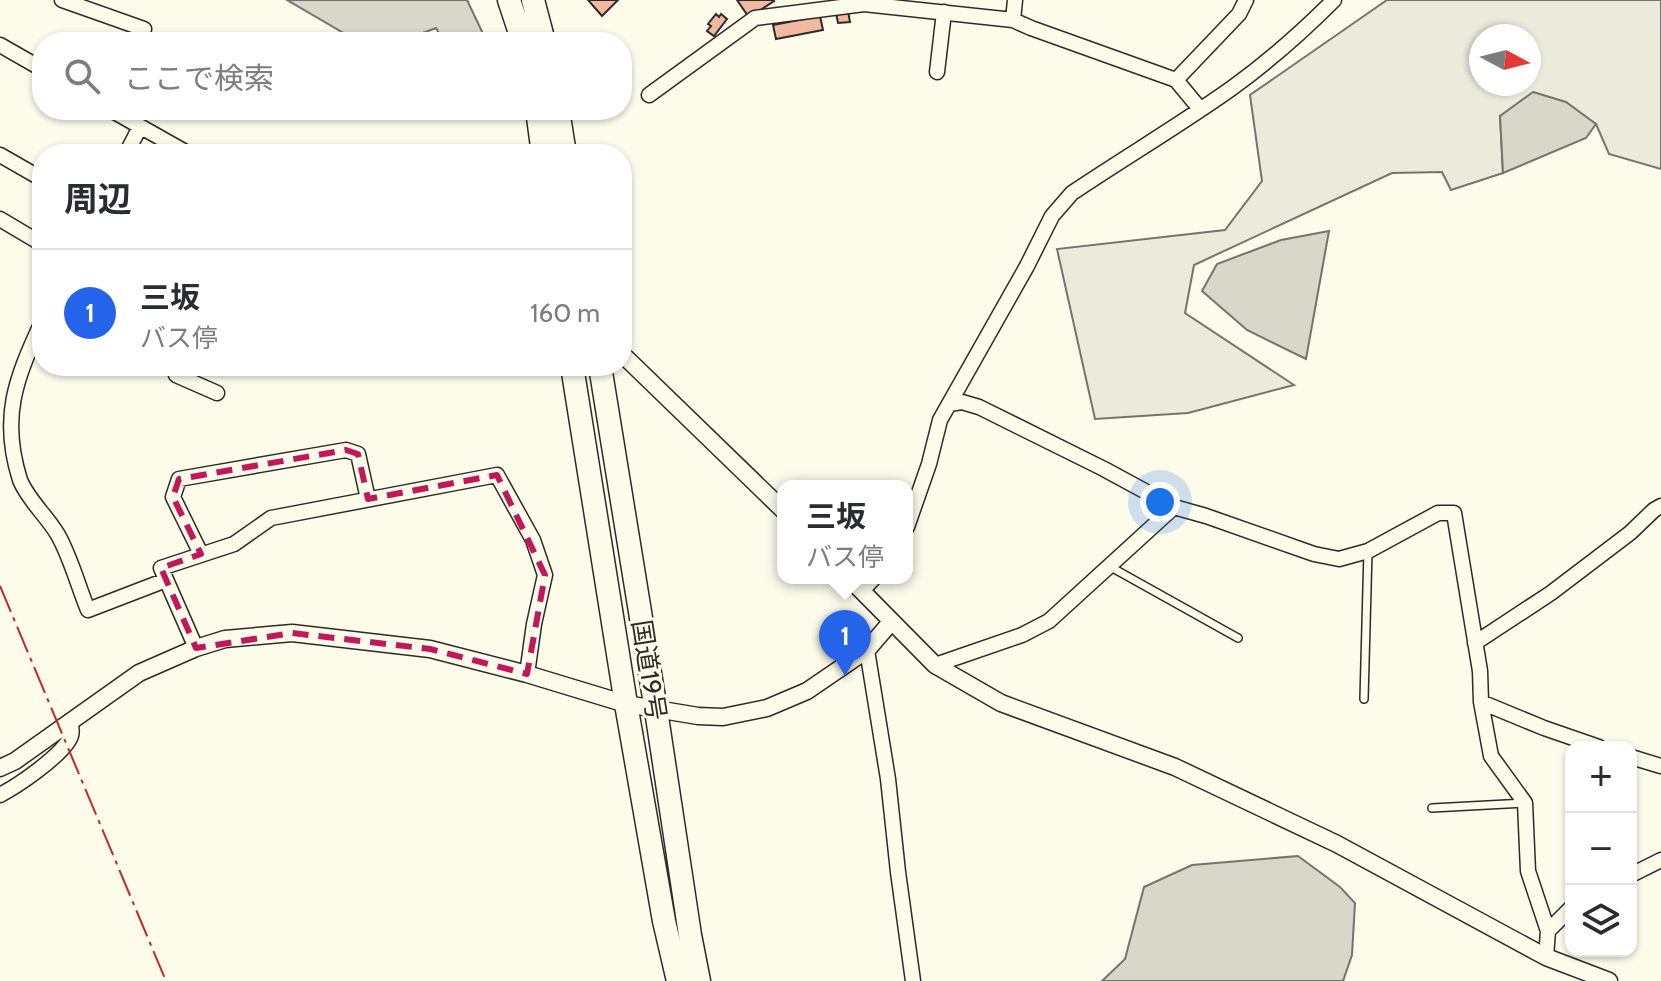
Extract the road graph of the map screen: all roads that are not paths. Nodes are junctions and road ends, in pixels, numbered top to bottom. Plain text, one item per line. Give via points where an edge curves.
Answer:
1 (62, 0) edge
2 (509, 0) edge
3 (533, 0) edge
4 (1015, 0) edge
5 (1246, 0) edge
6 (1334, 0) edge
7 (863, 2) edge
8 (944, 12) junction
9 (1013, 20) junction
10 (144, 29) dead end
11 (520, 32) edge
12 (541, 32) edge
13 (0, 45) edge
14 (32, 63) edge
15 (937, 72) dead end
16 (1176, 80) junction
17 (649, 95) dead end
18 (1200, 109) junction
19 (128, 120) edge
20 (538, 120) edge
21 (560, 120) edge
22 (140, 127) junction
23 (131, 144) edge
24 (171, 144) edge
25 (542, 144) edge
26 (563, 144) edge
27 (0, 155) edge
28 (32, 173) edge
29 (0, 219) edge
30 (32, 238) edge
31 (32, 343) edge
32 (632, 364) edge
33 (178, 376) edge
34 (574, 376) edge
35 (602, 376) edge
36 (217, 393) dead end
37 (949, 404) junction
38 (368, 499) junction
39 (777, 504) edge
40 (1661, 506) edge
41 (1174, 507) junction
42 (913, 510) edge
43 (1368, 551) junction
44 (201, 554) junction
45 (1109, 566) junction
46 (166, 580) junction
47 (855, 584) edge
48 (868, 584) edge
49 (862, 591) junction
50 (891, 622) junction
51 (1238, 638) dead end
52 (1475, 643) junction
53 (196, 648) junction
54 (867, 650) junction
55 (935, 665) junction
56 (527, 674) junction
57 (1364, 699) dead end
58 (1481, 702) junction
59 (626, 704) junction
60 (656, 710) junction
61 (70, 722) junction
62 (1582, 741) edge
63 (1637, 759) edge
64 (1661, 766) edge
65 (0, 768) edge
66 (0, 795) edge
67 (1525, 803) junction
68 (1432, 808) dead end
69 (1661, 860) edge
70 (1637, 872) edge
71 (1565, 914) edge
72 (1548, 931) junction
73 (1546, 957) junction
74 (678, 981) edge
75 (699, 981) edge
76 (913, 981) edge
77 (1609, 981) edge

1 - 10 street
2 - 11 highway
3 - 12 highway
4 - 9 street
5 - 16 street
6 - 18 street via 1261,66
7 - 8 street
7 - 17 street via 755,18
8 - 9 street
8 - 15 street
9 - 16 street
13 - 14 street
16 - 18 street
18 - 37 street via 1072,193 1052,216
19 - 22 street
20 - 25 highway
21 - 26 highway
22 - 23 street
22 - 24 street
27 - 28 street
29 - 30 street
31 - 46 street via 9,402 8,439 20,480 60,538 88,610
32 - 39 street
33 - 36 street
34 - 59 highway, 国道19号
35 - 60 highway, 国道19号
37 - 41 street via 979,407
37 - 42 street
38 - 44 street via 271,518 234,544
38 - 44 street via 358,454 346,450 179,479 173,497
38 - 56 street via 497,475 533,540 545,575
40 - 52 street via 1551,593
41 - 43 street via 1314,554 1339,559
41 - 45 street
43 - 52 street via 1438,513 1454,513
43 - 57 lane
44 - 46 street via 161,568
45 - 51 lane
45 - 55 street via 1049,621
46 - 53 street
47 - 49 street
48 - 49 street
49 - 50 street
50 - 54 street
50 - 55 street
52 - 58 street
53 - 56 street via 225,639 292,633 430,649
53 - 61 street via 139,673
54 - 60 street via 807,691 767,708 723,717
54 - 76 street
55 - 73 street via 1001,703 1175,767 1337,844
56 - 59 street
58 - 62 street
58 - 67 street via 1491,756
59 - 60 street
59 - 74 highway, 国道19号
60 - 75 highway, 国道19号
61 - 65 street
61 - 66 street via 69,740 58,753
63 - 64 street
67 - 68 lane
67 - 72 street via 1528,871
69 - 70 street
71 - 72 street
72 - 73 street
73 - 77 street

